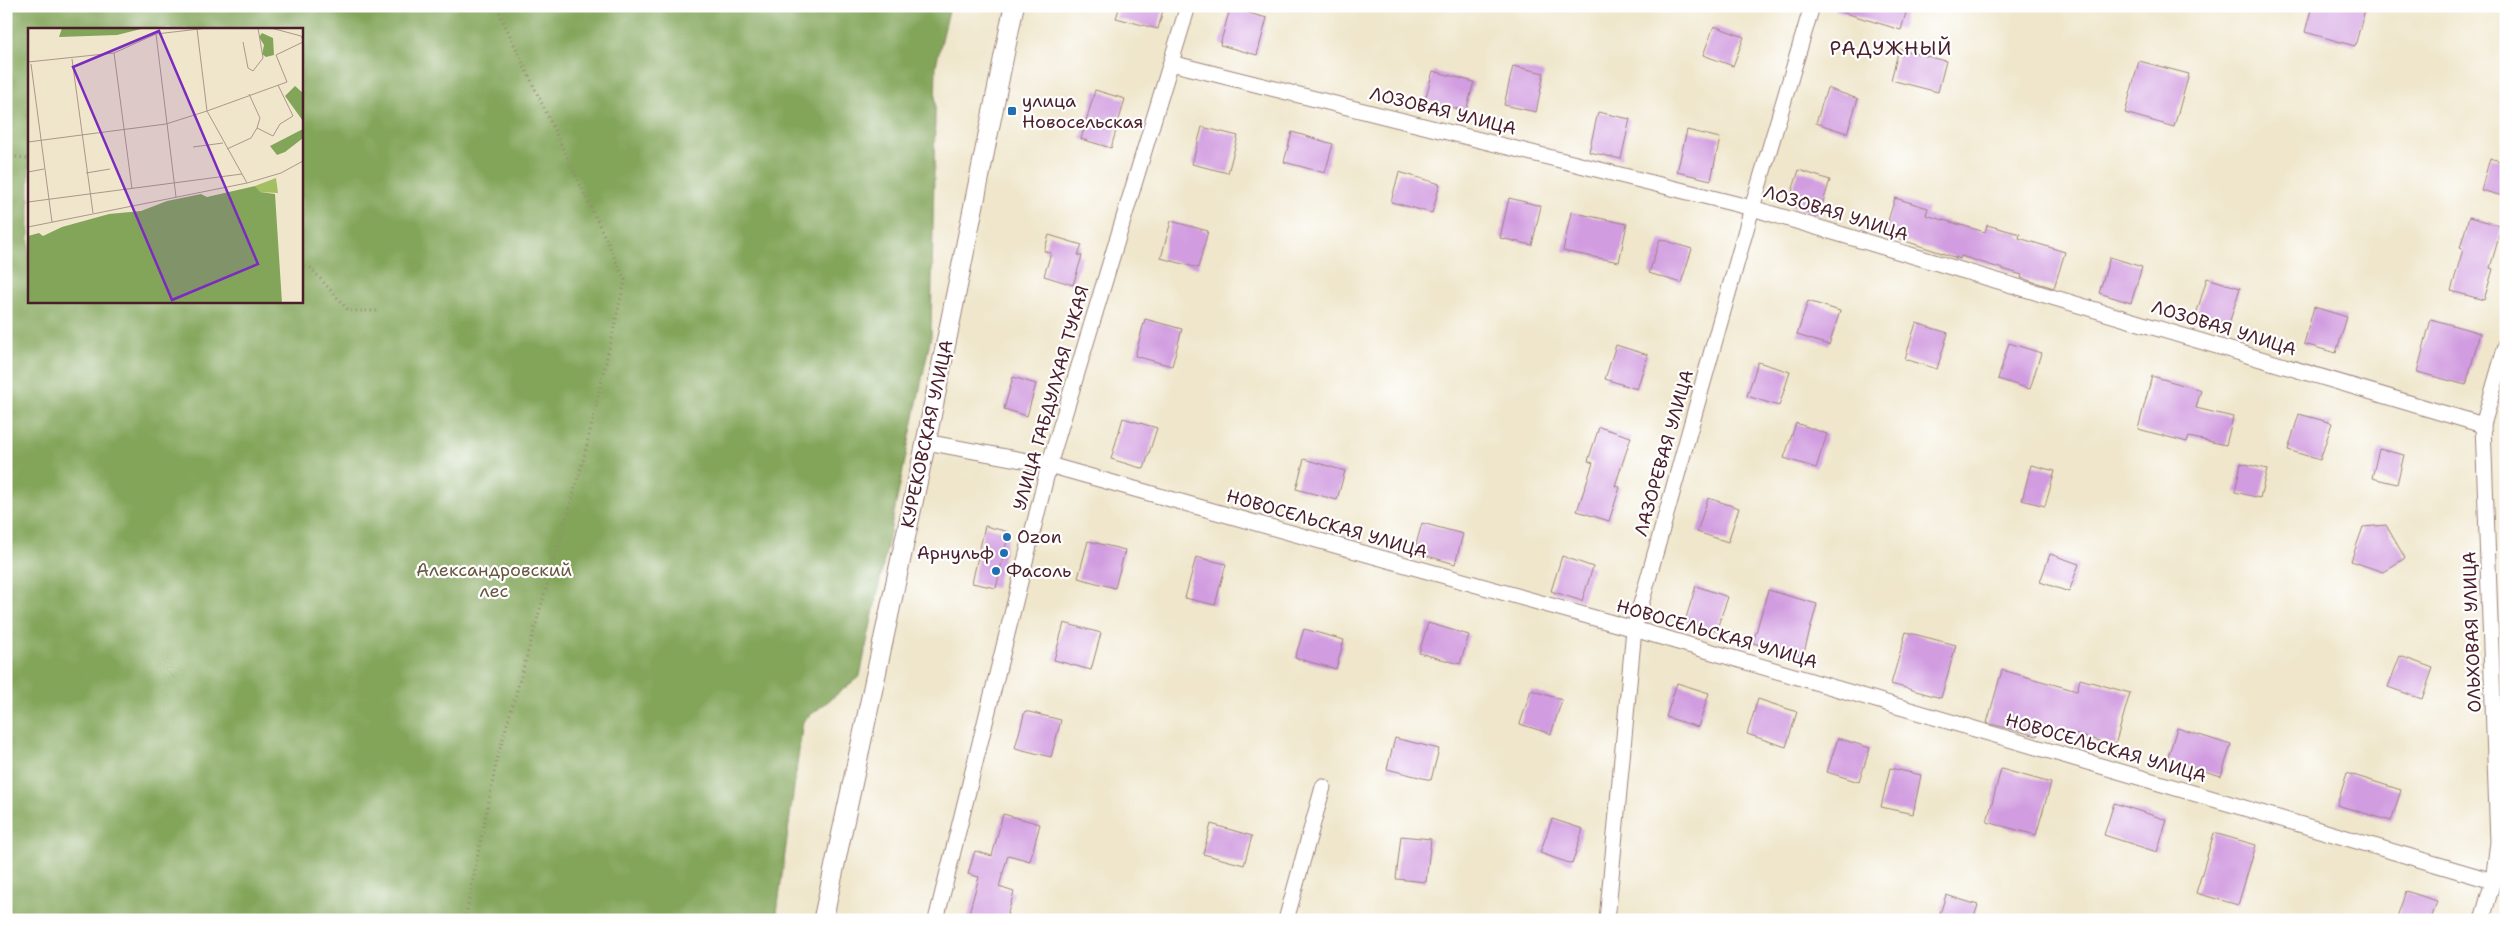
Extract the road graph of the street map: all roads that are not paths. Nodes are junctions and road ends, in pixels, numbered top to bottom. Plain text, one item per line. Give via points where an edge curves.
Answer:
1 (1014, 6) edge
2 (1188, 6) edge
3 (1812, 6) edge
4 (1171, 63) junction
5 (1752, 208) junction
6 (2506, 345) edge
7 (2484, 425) junction
8 (926, 442) junction
9 (1049, 465) junction
10 (1634, 630) junction
11 (1323, 787) dead end
12 (2493, 881) junction
13 (823, 920) edge
14 (936, 920) edge
15 (1286, 920) edge
16 (1607, 920) edge
17 (2482, 920) edge

1 - 8 street, КУРЕКОВСКАЯ УЛИЦА
2 - 4 street, УЛИЦА ГАБДУЛХАЯ ТУКАЯ
3 - 5 street, ЛАЗОРЕВАЯ УЛИЦА
4 - 5 street, ЛОЗОВАЯ УЛИЦА
4 - 9 street, УЛИЦА ГАБДУЛХАЯ ТУКАЯ
5 - 7 street, ЛОЗОВАЯ УЛИЦА
5 - 10 street, ЛАЗОРЕВАЯ УЛИЦА
6 - 7 street, ОЛЬХОВАЯ УЛИЦА
7 - 12 street, ОЛЬХОВАЯ УЛИЦА via 2498,842
8 - 9 street, НОВОСЕЛЬСКАЯ УЛИЦА
8 - 13 street, КУРЕКОВСКАЯ УЛИЦА
9 - 10 street, НОВОСЕЛЬСКАЯ УЛИЦА
9 - 14 street, УЛИЦА ГАБДУЛХАЯ ТУКАЯ
10 - 12 street, НОВОСЕЛЬСКАЯ УЛИЦА
10 - 16 street, ЛАЗОРЕВАЯ УЛИЦА
11 - 15 street
12 - 17 street, ОЛЬХОВАЯ УЛИЦА

